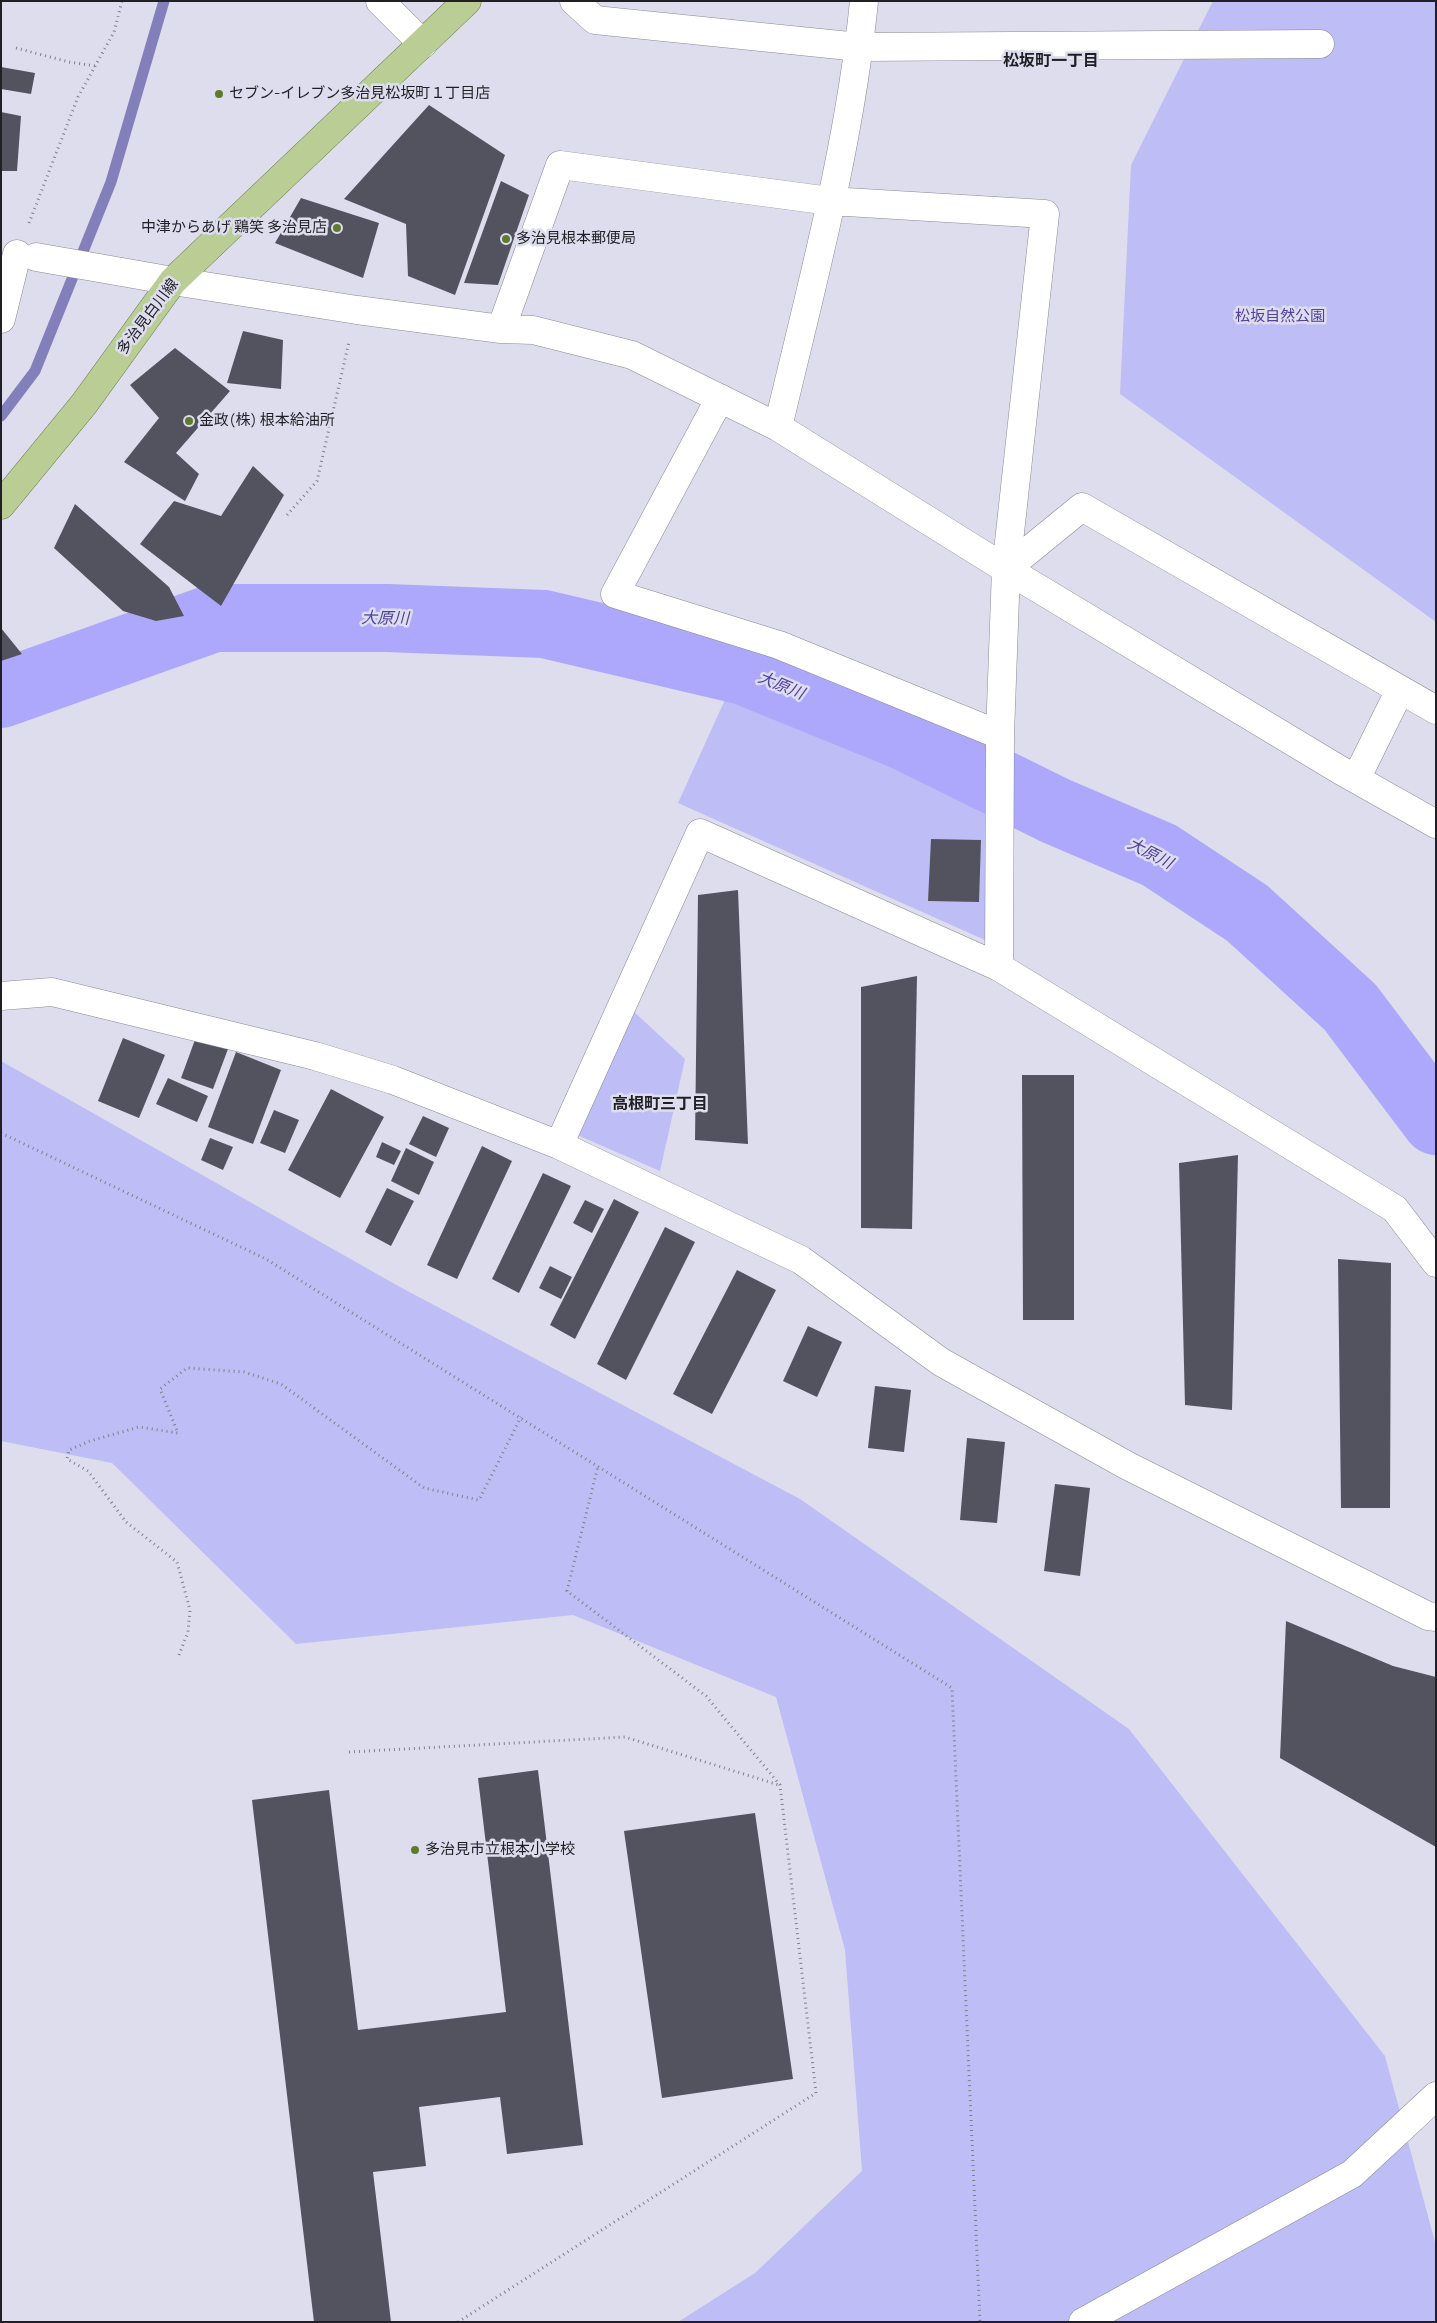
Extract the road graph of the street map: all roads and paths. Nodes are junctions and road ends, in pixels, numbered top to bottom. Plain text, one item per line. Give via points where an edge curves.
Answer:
1 (122, 1) edge
2 (380, 1) edge
3 (467, 1) edge
4 (574, 1) edge
5 (864, 1) edge
6 (423, 44) junction
7 (1320, 44) dead end
8 (16, 48) dead end
9 (859, 48) junction
10 (95, 66) junction
11 (830, 201) junction
12 (18, 254) edge
13 (173, 281) junction
14 (357, 310) junction
15 (1, 319) edge
16 (501, 329) junction
17 (720, 398) junction
18 (778, 427) junction
19 (1, 505) edge
20 (287, 515) dead end
21 (1006, 570) junction
22 (1400, 690) junction
23 (1436, 710) edge
24 (1000, 735) junction
25 (1356, 779) junction
26 (1436, 824) edge
27 (999, 967) junction
28 (1, 996) edge
29 (1, 1133) edge
30 (559, 1145) junction
31 (1436, 1263) edge
32 (521, 1418) junction
33 (598, 1466) junction
34 (1436, 1618) edge
35 (179, 1655) dead end
36 (349, 1752) dead end
37 (780, 1785) junction
38 (1436, 2096) edge
39 (458, 2322) edge
40 (980, 2322) edge
41 (1083, 2322) edge

1 - 10 path via 114,32
2 - 6 street
3 - 6 main road, 多治見白川線
4 - 9 street via 594,20
5 - 9 street
6 - 13 main road, 多治見白川線
7 - 9 street
8 - 10 path
9 - 11 street
10 - 12 path via 78,96
11 - 16 street via 560,165
11 - 18 street
11 - 21 street via 1045,214
12 - 13 street
12 - 15 street
13 - 14 street
13 - 19 main road, 多治見白川線 via 84,404
14 - 16 street
14 - 20 path via 317,481
16 - 17 street via 533,330 632,355
17 - 18 street
17 - 24 street via 615,594 779,645
18 - 21 street
21 - 22 street via 1082,507
21 - 24 street
21 - 25 street
22 - 23 street
22 - 25 street
24 - 27 street
25 - 26 street
27 - 30 street via 700,833
27 - 31 street via 1395,1209
28 - 30 street via 52,992 315,1056 393,1080
29 - 32 path via 266,1258
30 - 34 street via 801,1260 941,1362 1128,1466
32 - 33 path
32 - 35 path via 478,1500 424,1488 281,1384 244,1372 187,1368 160,1389 178,1433 139,1427 69,1450 67,1459 88,1471 126,1522 177,1562 190,1610 188,1632
33 - 37 path via 567,1591 706,1696
33 - 40 path via 952,1688
36 - 37 path via 625,1737
37 - 39 path via 816,2093
38 - 41 street via 1352,2174

